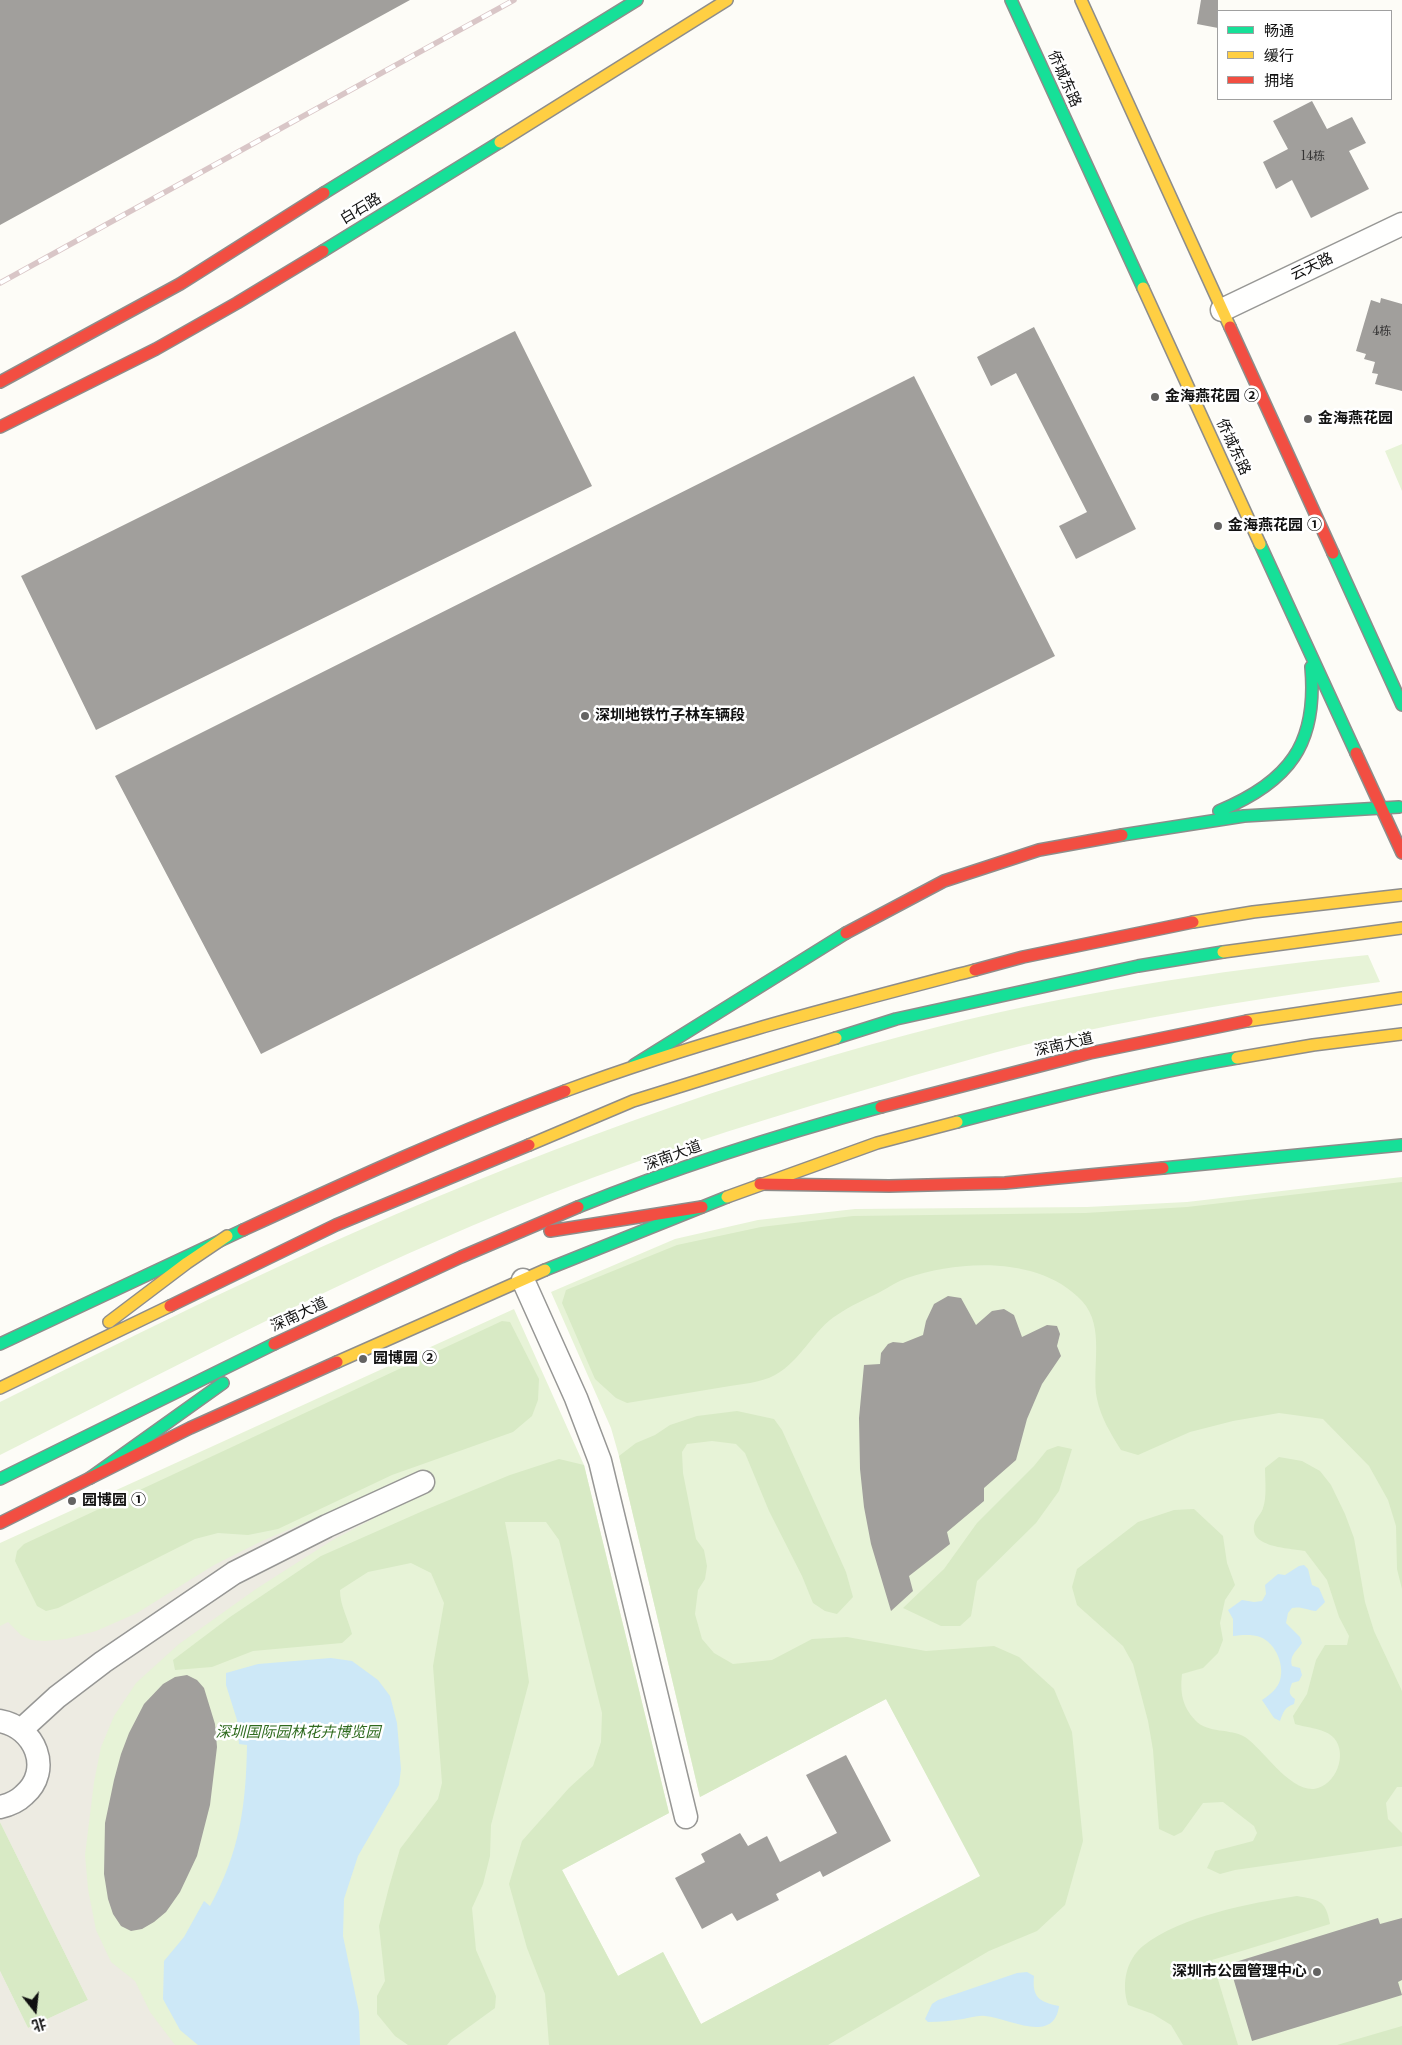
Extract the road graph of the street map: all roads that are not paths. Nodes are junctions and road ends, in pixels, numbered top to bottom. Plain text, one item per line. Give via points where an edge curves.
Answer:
1 (637, 0) edge
2 (727, 0) edge
3 (1011, 0) edge
4 (1082, 0) edge
5 (1402, 224) edge
6 (1222, 310) junction
7 (0, 382) edge
8 (0, 427) edge
9 (1307, 642) junction
10 (1402, 703) edge
11 (1402, 807) edge
12 (1381, 809) junction
13 (1175, 826) junction
14 (1402, 853) edge
15 (1402, 895) edge
16 (1402, 928) edge
17 (1402, 998) edge
18 (1402, 1034) edge
19 (634, 1065) junction
20 (1402, 1146) edge
21 (760, 1184) junction
22 (702, 1207) junction
23 (227, 1236) junction
24 (490, 1243) junction
25 (523, 1280) junction
26 (291, 1334) junction
27 (0, 1344) edge
28 (52, 1363) junction
29 (0, 1388) edge
30 (90, 1478) junction
31 (0, 1479) edge
32 (423, 1482) dead end
33 (0, 1522) edge
34 (0, 1721) edge
35 (22, 1730) junction
36 (0, 1808) edge
37 (686, 1817) dead end

1 - 7 main road via 180,284
2 - 8 main road, 白石路 via 237,303 156,349
3 - 9 main road, 侨城东路
4 - 6 main road
5 - 6 street, 云天路
6 - 10 main road
9 - 12 main road, 侨城东路
9 - 13 main road via 1314,703 1308,730 1297,755 1280,776 1239,804
11 - 12 main road
12 - 13 main road via 1244,816
12 - 14 main road, 侨城东路
13 - 19 main road via 1039,850 944,881 832,941
15 - 19 main road via 1253,912 1023,957
16 - 28 main road via 1138,966 896,1019 633,1101 336,1224
17 - 24 main road, 深南大道 via 1175,1034 911,1099 784,1134 620,1190
18 - 21 main road via 1191,1066 1067,1094 877,1143
19 - 23 main road via 512,1111
20 - 21 main road via 1005,1183 889,1186
21 - 22 main road
22 - 24 main road
22 - 25 main road
23 - 27 main road
23 - 28 main road
24 - 26 main road, 深南大道
25 - 30 main road via 190,1428
25 - 37 street via 576,1398 600,1461
26 - 30 main road
26 - 31 main road, 深南大道
28 - 29 main road
30 - 33 main road
32 - 35 street via 234,1573 103,1662 57,1697
34 - 35 street
35 - 36 street via 32,1740 38,1769 26,1795

